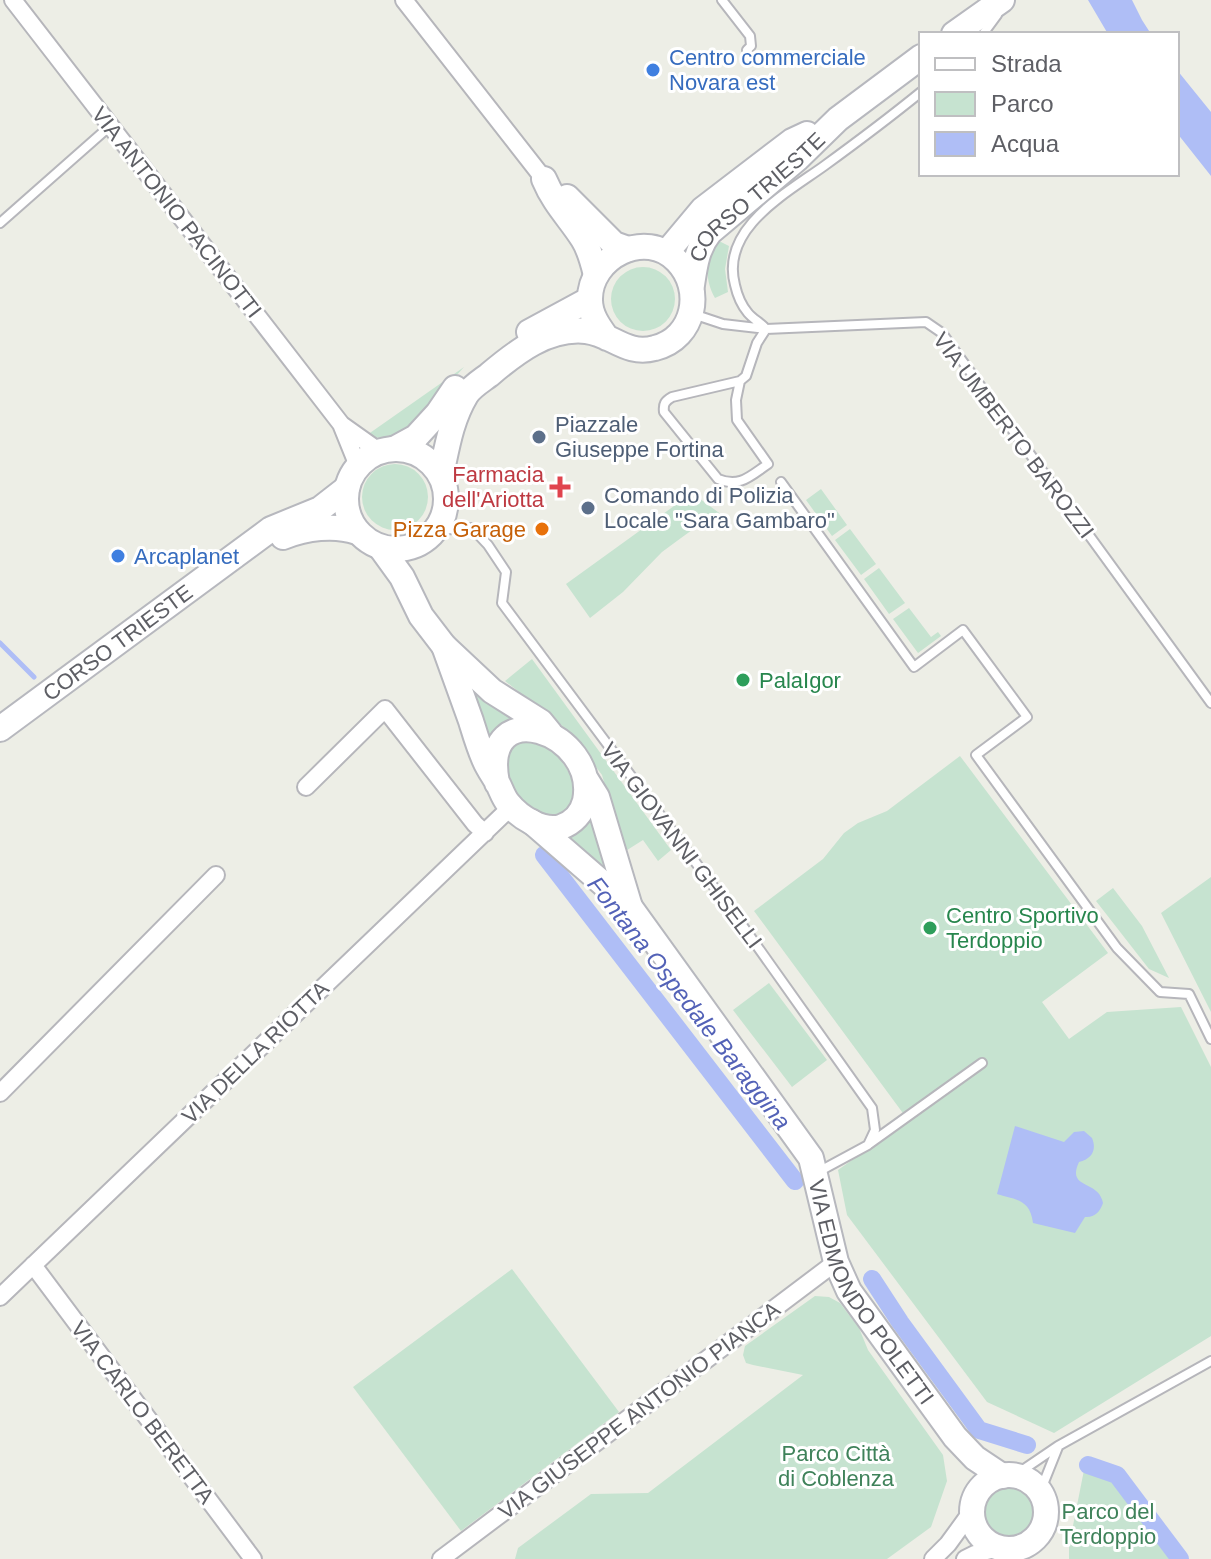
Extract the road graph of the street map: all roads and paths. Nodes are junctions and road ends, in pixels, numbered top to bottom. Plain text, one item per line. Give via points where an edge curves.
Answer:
1 (13, 0) edge
2 (404, 0) edge
3 (722, 0) edge
4 (1005, 0) edge
5 (957, 32) edge
6 (984, 32) edge
7 (747, 50) dead end
8 (919, 58) edge
9 (919, 94) edge
10 (838, 119) junction
11 (110, 126) junction
12 (544, 179) junction
13 (0, 223) edge
14 (628, 249) junction
15 (667, 252) junction
16 (692, 285) junction
17 (593, 287) junction
18 (691, 314) junction
19 (766, 329) junction
20 (607, 338) junction
21 (740, 381) junction
22 (341, 424) junction
23 (387, 450) junction
24 (358, 466) junction
25 (441, 475) junction
26 (781, 482) dead end
27 (347, 488) junction
28 (357, 532) junction
29 (432, 535) junction
30 (381, 548) junction
31 (237, 556) junction
32 (421, 616) junction
33 (444, 646) junction
34 (1211, 703) edge
35 (0, 729) edge
36 (551, 734) junction
37 (585, 777) junction
38 (497, 783) junction
39 (306, 787) dead end
40 (511, 807) junction
41 (532, 822) junction
42 (485, 833) junction
43 (216, 875) dead end
44 (630, 907) junction
45 (1211, 1039) edge
46 (982, 1063) dead end
47 (0, 1093) edge
48 (868, 1145) junction
49 (815, 1173) junction
50 (836, 1262) junction
51 (33, 1265) junction
52 (0, 1297) edge
53 (1211, 1361) edge
54 (955, 1437) junction
55 (1058, 1446) junction
56 (1008, 1476) junction
57 (1040, 1492) junction
58 (974, 1505) junction
59 (1019, 1551) edge
60 (253, 1559) edge
61 (441, 1559) edge
62 (933, 1559) edge
63 (965, 1559) edge

1 - 11 street, VIA ANTONIO PACINOTTI
2 - 12 street
3 - 7 lane via 750,36
4 - 5 main road
4 - 6 lane
8 - 10 main road, CORSO TRIESTE
9 - 19 lane via 781,197 753,220 739,241 733,258 737,293 746,311
10 - 15 main road, CORSO TRIESTE via 792,141 703,209
10 - 16 main road, CORSO TRIESTE via 710,232 695,260
11 - 13 lane
11 - 22 street, VIA ANTONIO PACINOTTI
12 - 14 main road via 614,244
12 - 17 main road via 592,258
14 - 15 main road
14 - 17 main road via 610,257
15 - 16 main road
16 - 18 main road
17 - 20 main road via 594,318
17 - 23 main road via 491,356 467,375 416,437
18 - 19 lane, VIA UMBERTO BAROZZI
18 - 20 main road via 682,332 654,349 623,347
19 - 21 lane
19 - 34 lane, VIA UMBERTO BAROZZI via 926,322 942,333
20 - 25 main road via 588,331 546,336 468,391 453,420
21 - 21 lane via 737,420 768,464 729,484 718,479 663,406 672,397
22 - 23 street, VIA ANTONIO PACINOTTI
22 - 24 street, VIA ANTONIO PACINOTTI
23 - 24 main road
23 - 25 main road via 421,455
24 - 27 main road
25 - 29 main road via 446,505
26 - 45 lane via 914,667 963,630 1027,717 976,755 1117,948 1160,992 1189,994
27 - 28 main road via 349,518
27 - 31 main road, CORSO TRIESTE via 320,509 271,529
28 - 30 main road
28 - 31 main road, CORSO TRIESTE via 341,526 291,534
29 - 30 main road via 413,547
29 - 32 main road via 419,554
29 - 48 lane, VIA GIOVANNI GHISELLI via 472,528 488,545 506,572 502,603 872,1108 875,1130
30 - 32 main road
31 - 35 main road, CORSO TRIESTE
32 - 33 main road
33 - 36 main road via 492,691
33 - 38 main road
36 - 37 main road via 571,751
36 - 38 main road via 518,730 501,742 494,762
37 - 41 main road via 585,800 574,820 554,828
37 - 44 main road, VIA EDMONDO POLETTI via 597,797
38 - 40 main road
39 - 42 street via 385,709
40 - 41 main road
40 - 42 street, VIA DELLA RIOTTA
41 - 44 main road, VIA EDMONDO POLETTI
42 - 51 street, VIA DELLA RIOTTA
43 - 47 street
44 - 49 main road, VIA EDMONDO POLETTI via 811,1158
46 - 48 lane
48 - 49 lane
49 - 50 main road, VIA EDMONDO POLETTI
50 - 54 main road, VIA EDMONDO POLETTI via 849,1291
50 - 61 street, VIA GIUSEPPE ANTONIO PIANCA
51 - 52 street, VIA DELLA RIOTTA
51 - 60 street, VIA CARLO BERETTA
53 - 55 lane
54 - 56 main road, VIA EDMONDO POLETTI via 975,1458
54 - 58 main road, VIA EDMONDO POLETTI
55 - 56 lane
55 - 57 lane
56 - 57 main road via 1026,1479
56 - 58 main road via 981,1488
57 - 59 main road via 1046,1520 1041,1532
58 - 59 main road via 979,1534
58 - 62 street
59 - 63 street

